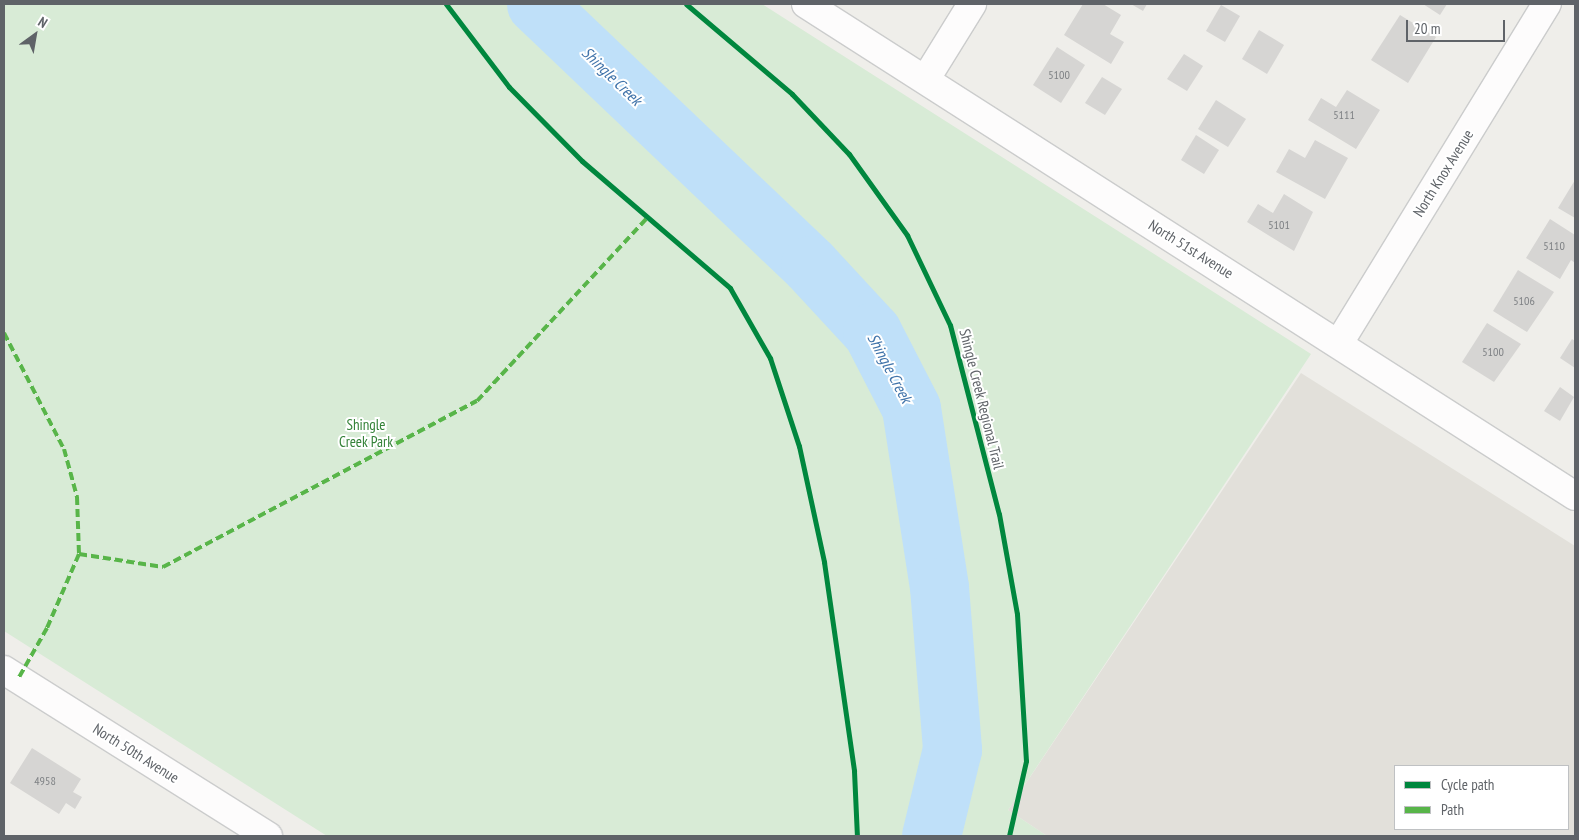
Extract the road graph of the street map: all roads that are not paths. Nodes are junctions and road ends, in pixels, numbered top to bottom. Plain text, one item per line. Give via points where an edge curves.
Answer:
1 (806, 4) edge
2 (972, 4) edge
3 (1547, 4) edge
4 (927, 77) junction
5 (1339, 343) junction
6 (1575, 496) edge
7 (4, 670) edge
8 (268, 836) edge

1 - 4 street, North 51st Avenue
2 - 4 street
3 - 5 street, North Knox Avenue
4 - 5 street, North 51st Avenue
5 - 6 street, North 51st Avenue
7 - 8 street, North 50th Avenue

